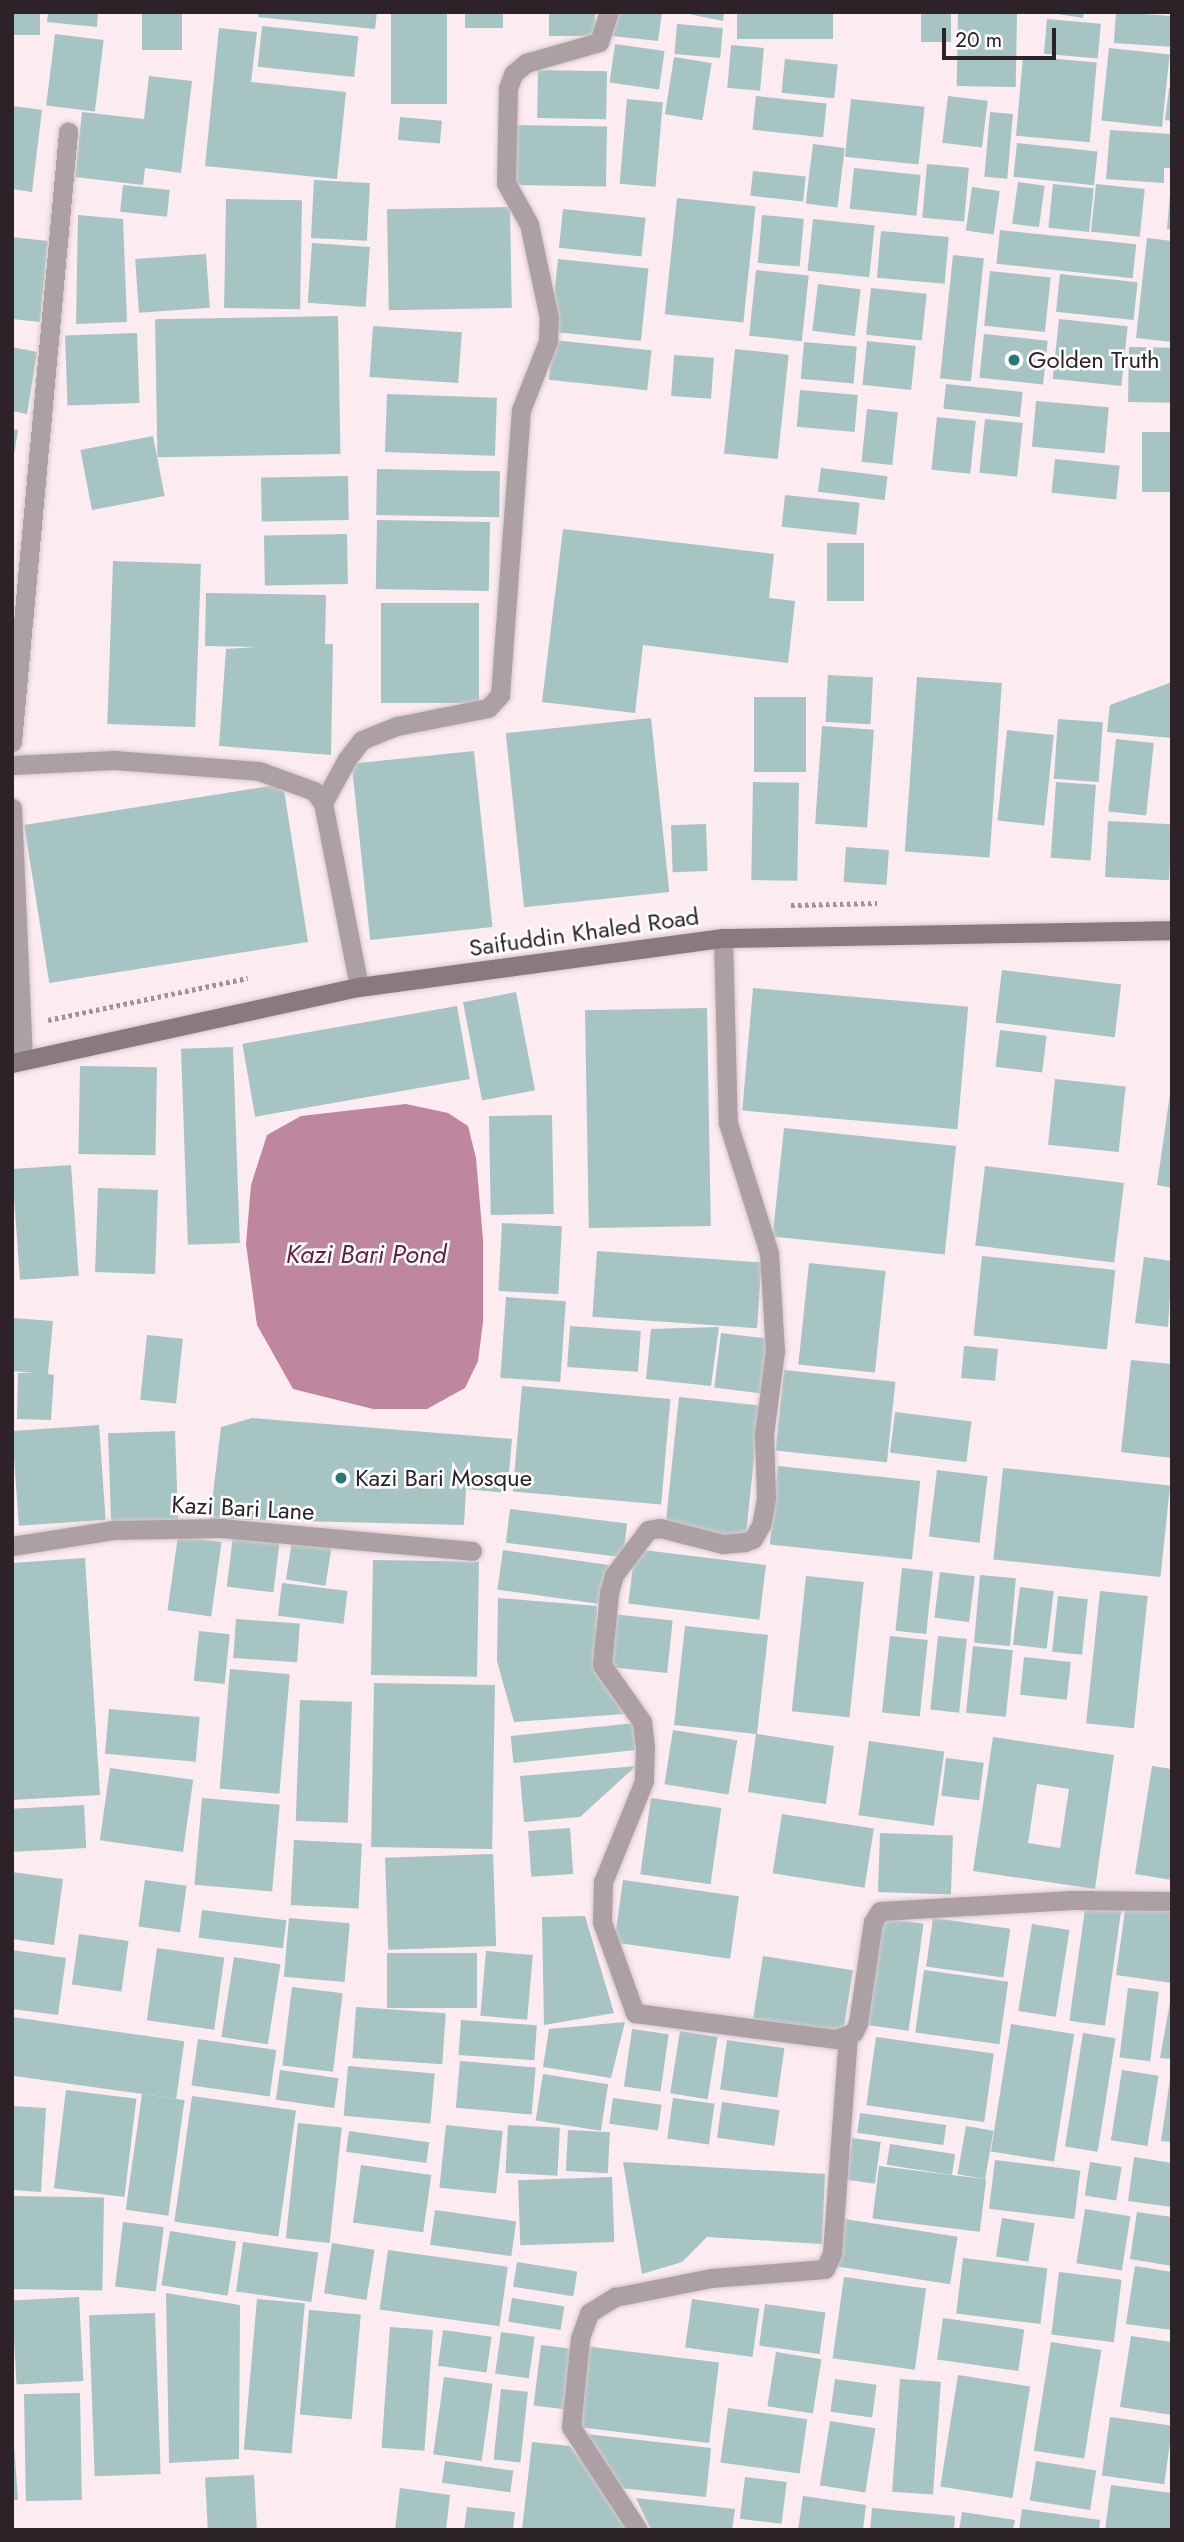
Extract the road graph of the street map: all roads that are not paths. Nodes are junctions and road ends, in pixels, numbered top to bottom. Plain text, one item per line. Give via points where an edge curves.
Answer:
1 (609, 12) edge
2 (68, 132) dead end
3 (12, 742) edge
4 (12, 765) edge
5 (323, 803) junction
6 (12, 808) edge
7 (1172, 930) edge
8 (723, 938) junction
9 (359, 987) junction
10 (18, 1061) edge
11 (12, 1546) edge
12 (472, 1551) dead end
13 (1172, 1901) edge
14 (848, 2036) junction
15 (638, 2530) edge

1 - 5 street via 599,42 526,63 513,74 508,88 506,183 529,224 549,318 548,341 521,410 500,695 488,708 397,726 362,740
2 - 3 street
4 - 5 street via 114,760 259,771 304,786
5 - 9 street
6 - 10 street
7 - 8 main road, Saifuddin Khaled Road
8 - 9 main road, Saifuddin Khaled Road
8 - 14 street via 728,1123 769,1252 775,1351 764,1434 766,1498 753,1539 723,1544 654,1528 614,1575 604,1613 602,1665 642,1722 645,1759 644,1782 603,1882 603,1922 635,2012 836,2039
9 - 10 main road, Saifuddin Khaled Road
11 - 12 street, Kazi Bari Lane via 113,1530 221,1528
13 - 14 street via 1072,1900 880,1911 873,1922 858,2023
14 - 15 street via 832,2253 825,2269 711,2278 615,2297 589,2313 580,2338 571,2427

